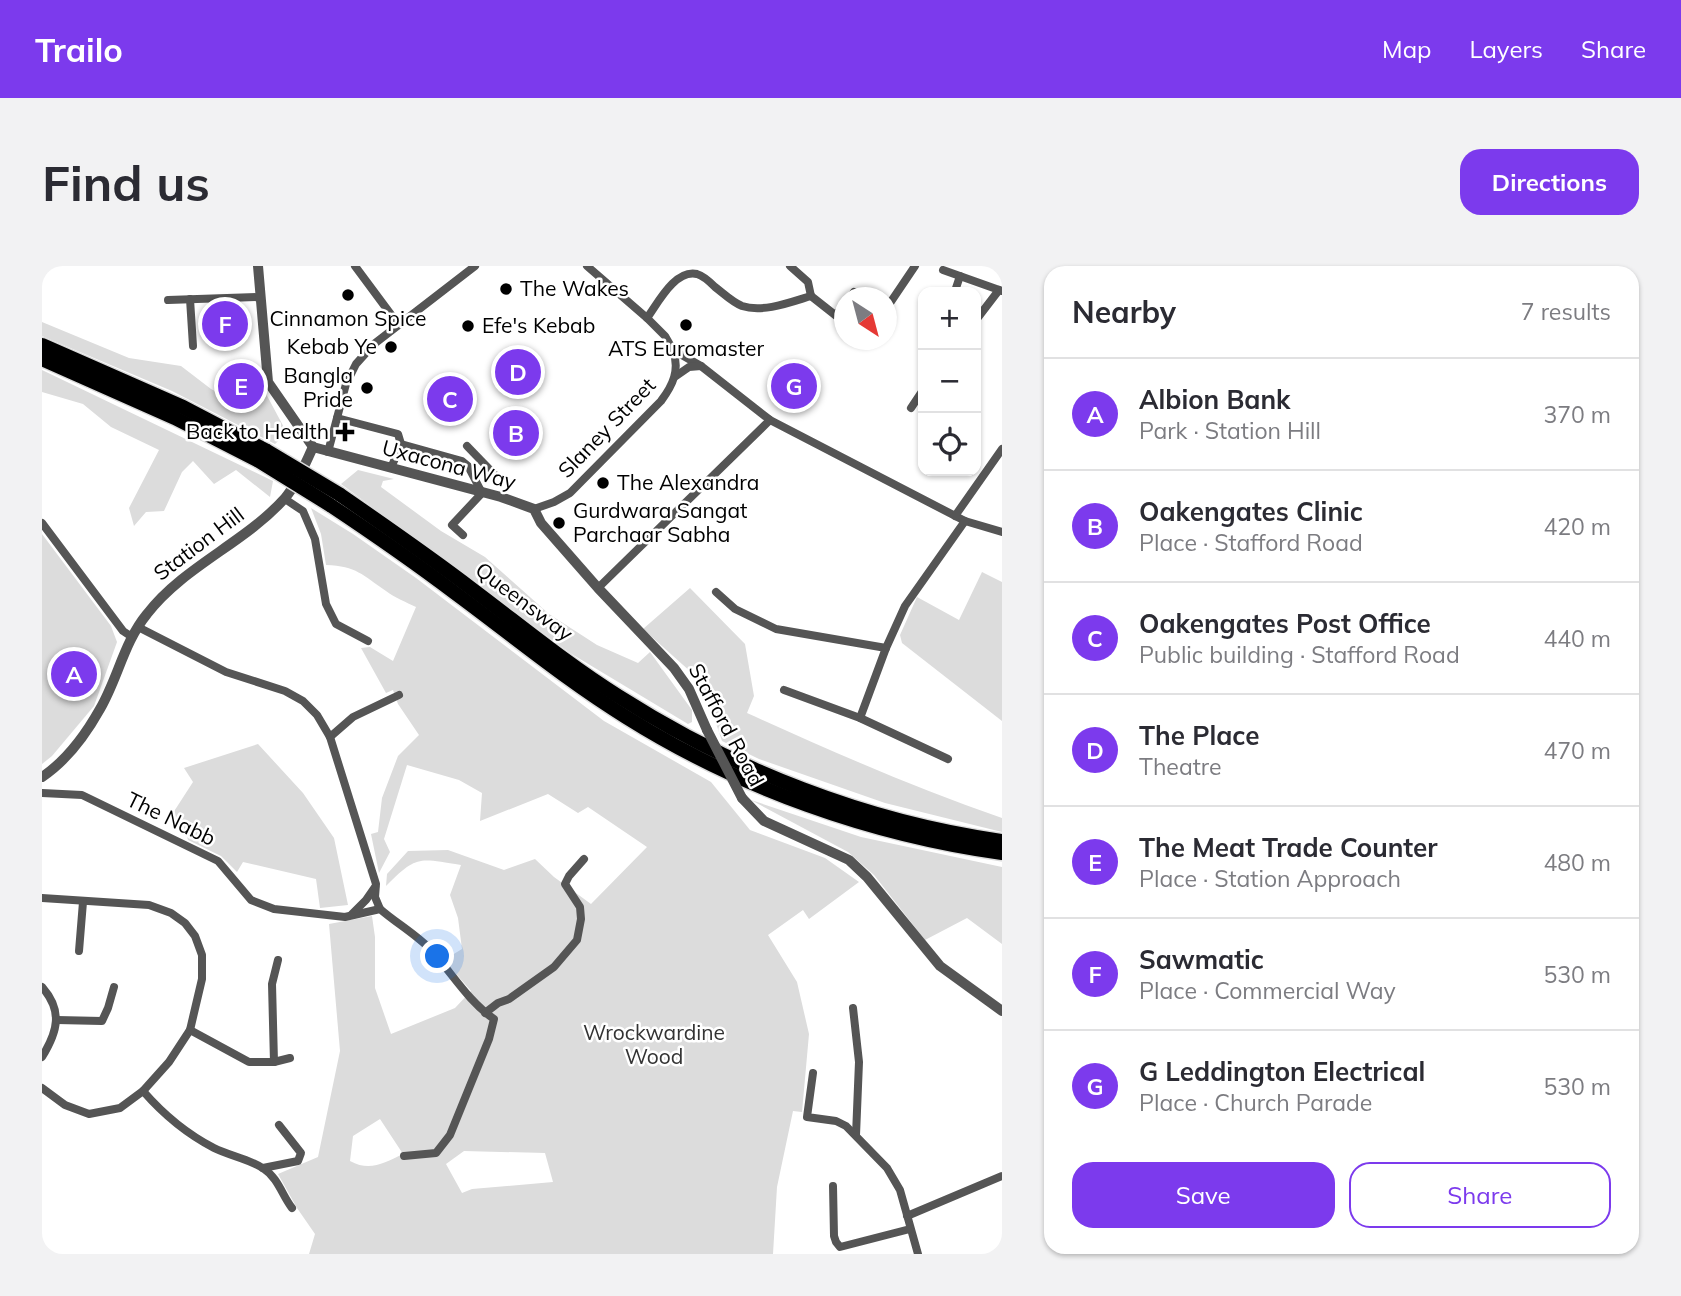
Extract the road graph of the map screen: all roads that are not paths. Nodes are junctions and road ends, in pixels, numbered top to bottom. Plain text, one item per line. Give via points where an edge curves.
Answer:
1 (258, 266) edge
2 (355, 266) edge
3 (475, 266) edge
4 (587, 266) edge
5 (790, 266) edge
6 (915, 266) edge
7 (943, 270) dead end
8 (819, 276) dead end
9 (960, 276) junction
10 (809, 283) junction
11 (956, 287) edge
12 (1000, 291) edge
13 (897, 294) edge
14 (811, 296) junction
15 (259, 297) junction
16 (190, 299) junction
17 (168, 300) dead end
18 (834, 314) edge
19 (981, 314) edge
20 (647, 318) junction
21 (398, 324) junction
22 (42, 345) edge
23 (193, 346) dead end
24 (674, 350) junction
25 (42, 359) edge
26 (701, 366) junction
27 (675, 377) junction
28 (918, 398) edge
29 (911, 408) dead end
30 (337, 418) junction
31 (770, 419) junction
32 (401, 444) junction
33 (467, 446) dead end
34 (313, 447) junction
35 (1002, 449) edge
36 (328, 452) junction
37 (263, 456) junction
38 (479, 458) junction
39 (468, 466) junction
40 (391, 468) junction
41 (495, 475) dead end
42 (482, 493) junction
43 (285, 499) junction
44 (334, 499) junction
45 (534, 509) junction
46 (955, 516) junction
47 (965, 521) junction
48 (42, 523) edge
49 (1002, 532) edge
50 (463, 535) dead end
51 (598, 588) junction
52 (716, 592) dead end
53 (135, 632) junction
54 (368, 641) dead end
55 (886, 648) junction
56 (784, 690) dead end
57 (399, 695) dead end
58 (860, 718) junction
59 (330, 737) junction
60 (948, 759) dead end
61 (42, 777) edge
62 (42, 793) edge
63 (1002, 841) edge
64 (1002, 853) edge
65 (584, 859) dead end
66 (376, 884) junction
67 (42, 898) edge
68 (83, 902) junction
69 (380, 909) junction
70 (351, 916) junction
71 (79, 951) dead end
72 (278, 960) dead end
73 (42, 987) edge
74 (114, 987) dead end
75 (1002, 1011) edge
76 (485, 1013) junction
77 (856, 1013) dead end
78 (57, 1020) junction
79 (190, 1030) junction
80 (42, 1056) edge
81 (290, 1058) dead end
82 (274, 1062) junction
83 (813, 1073) dead end
84 (42, 1088) edge
85 (143, 1091) junction
86 (279, 1125) dead end
87 (856, 1135) junction
88 (404, 1156) dead end
89 (264, 1168) junction
90 (1002, 1176) edge
91 (833, 1186) dead end
92 (292, 1208) dead end
93 (907, 1216) junction
94 (910, 1229) junction
95 (918, 1254) edge

1 - 15 street
2 - 21 street
3 - 21 street
4 - 20 street
5 - 10 street
6 - 13 street
7 - 9 street
8 - 10 street
9 - 11 street
9 - 12 street
10 - 14 street
12 - 19 street
14 - 18 street
14 - 20 street via 778,306 746,306 703,277 689,274 673,284
15 - 16 street
15 - 34 street via 268,382
16 - 17 street
16 - 23 street
20 - 24 street
21 - 30 street via 356,364
22 - 37 highway, Queensway via 183,407
24 - 26 street
24 - 27 street, Slaney Street
25 - 37 highway, Queensway
26 - 27 street via 689,367
26 - 31 street
27 - 45 street, Slaney Street via 661,401 580,484
28 - 29 street
30 - 32 street via 398,434
30 - 36 street
31 - 46 street
31 - 51 street
32 - 39 street
32 - 40 street
33 - 38 street
34 - 36 street, Uxacona Way
34 - 43 street, Station Hill
35 - 46 street
36 - 40 street, Uxacona Way
37 - 44 highway, Queensway, bridge
38 - 39 street
38 - 41 street
39 - 42 street
40 - 42 street, Uxacona Way
42 - 45 street, Uxacona Way
42 - 50 street via 452,525
43 - 53 street, Station Hill via 162,596
43 - 54 street via 303,511 315,539 327,604 336,624
44 - 63 highway, Queensway via 406,540 617,696 734,761 853,806
44 - 64 highway, Queensway via 551,666 628,718 716,766 789,797 906,836
45 - 51 street, Stafford Road
46 - 47 street
47 - 49 street
47 - 55 street via 907,603
48 - 53 street via 123,631
51 - 75 street, Stafford Road, bridge via 689,689 742,798 764,821 849,860 940,966
52 - 55 street via 735,609 776,629
53 - 59 street via 226,672 285,691 317,715
53 - 61 street, Station Hill via 100,709 61,764
55 - 58 street
56 - 58 street
57 - 59 street via 353,716
58 - 60 street
59 - 66 street
62 - 70 street, The Nabb via 82,795 218,861 251,900 274,909
65 - 76 street via 565,884 580,906 577,940 554,967
66 - 69 street
66 - 70 street
67 - 68 street
68 - 71 street
68 - 79 street via 149,905 186,923 202,955 202,980
69 - 70 street, The Nabb
69 - 76 street via 430,950
72 - 82 street via 272,984
73 - 78 street via 56,1007
74 - 78 street via 102,1021
76 - 88 street via 494,1019 489,1039 450,1135 436,1153
77 - 87 street
78 - 80 street
79 - 82 street via 250,1062
79 - 85 street
81 - 82 street
83 - 87 street via 807,1117 836,1121
84 - 85 street via 65,1105 89,1114 120,1108
85 - 89 street via 181,1128
86 - 89 street via 301,1153 298,1161
87 - 93 street via 893,1175
89 - 92 street
90 - 93 street
91 - 94 street via 834,1236 840,1247
93 - 94 street
94 - 95 street

